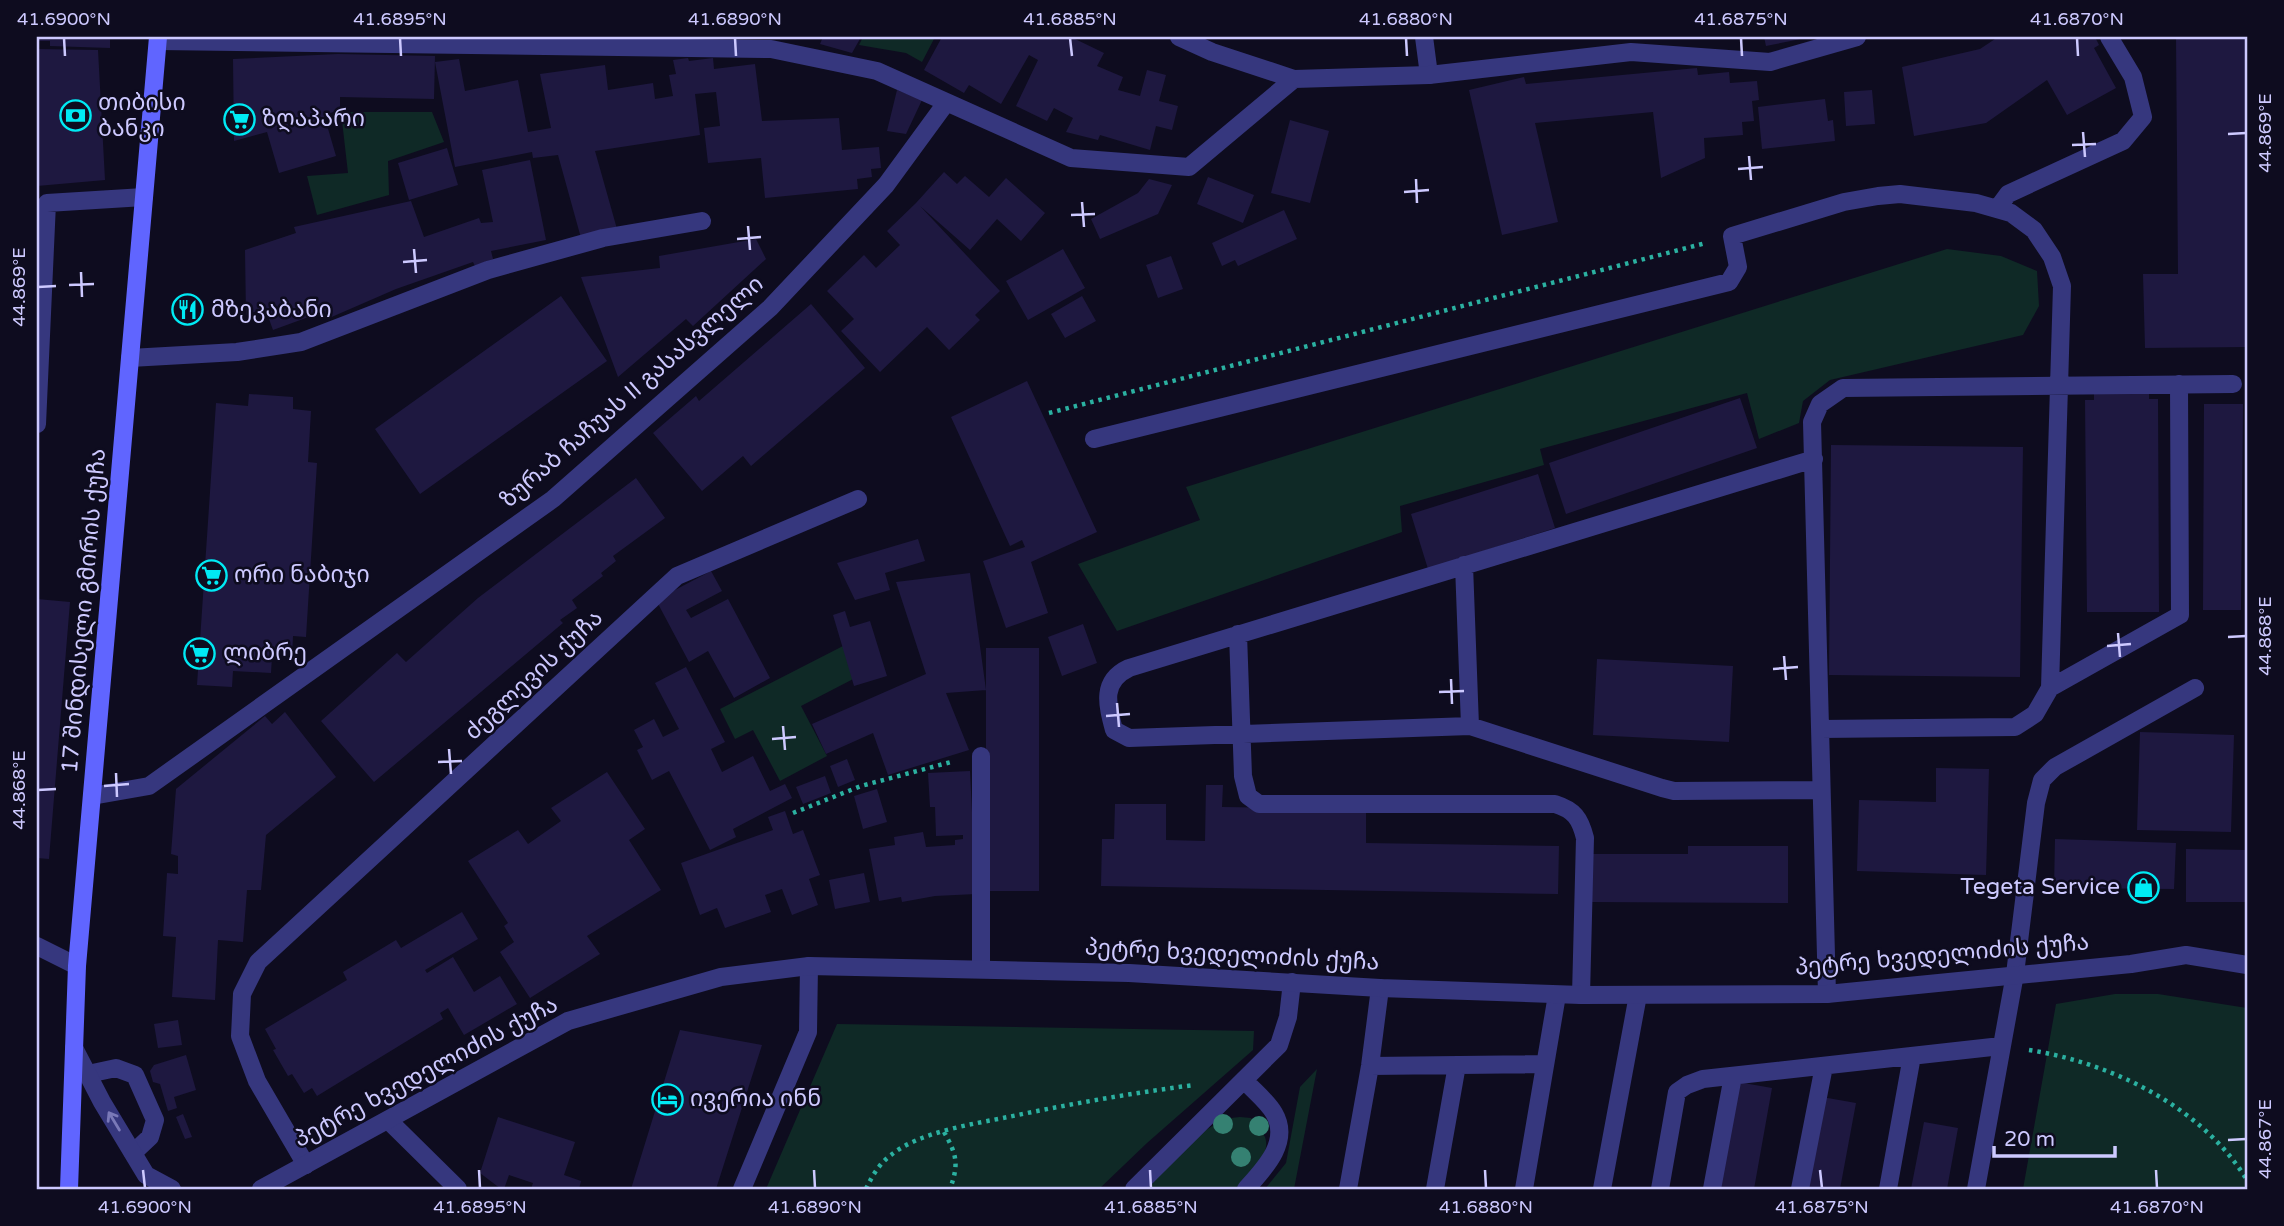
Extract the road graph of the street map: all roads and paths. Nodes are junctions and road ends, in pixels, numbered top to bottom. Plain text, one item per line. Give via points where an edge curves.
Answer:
1 (1179, 37) edge
2 (1424, 37) edge
3 (1857, 37) edge
4 (2109, 37) edge
5 (158, 39) edge
6 (1429, 75) junction
7 (1294, 79) junction
8 (946, 103) junction
9 (144, 197) junction
10 (42, 203) edge
11 (1997, 209) junction
12 (702, 222) dead end
13 (1732, 236) junction
14 (130, 358) junction
15 (2179, 384) junction
16 (2233, 384) dead end
17 (2059, 386) junction
18 (1049, 413) dead end
19 (37, 424) edge
20 (1094, 439) dead end
21 (1814, 459) junction
22 (858, 499) dead end
23 (1464, 565) junction
24 (1238, 635) junction
25 (2050, 688) junction
26 (2195, 688) dead end
27 (1470, 726) junction
28 (1820, 729) junction
29 (1241, 734) junction
30 (981, 755) joint
31 (1821, 790) junction
32 (92, 796) junction
33 (793, 813) dead end
34 (37, 946) edge
35 (2247, 965) edge
36 (77, 966) junction
37 (809, 966) junction
38 (981, 969) junction
39 (2015, 974) junction
40 (1292, 982) junction
41 (1380, 988) junction
42 (1827, 994) junction
43 (1557, 995) junction
44 (1581, 995) junction
45 (1638, 995) junction
46 (2001, 1046) junction
47 (74, 1048) junction
48 (1912, 1056) junction
49 (1545, 1064) junction
50 (1457, 1065) junction
51 (1370, 1066) junction
52 (1824, 1066) junction
53 (88, 1074) junction
54 (1733, 1076) junction
55 (1238, 1087) junction
56 (388, 1120) junction
57 (944, 1132) junction
58 (133, 1153) junction
59 (306, 1165) junction
60 (2247, 1180) edge
61 (69, 1189) edge
62 (172, 1189) edge
63 (261, 1189) edge
64 (458, 1189) edge
65 (742, 1189) edge
66 (866, 1189) edge
67 (950, 1189) edge
68 (1134, 1189) edge
69 (1246, 1189) edge
70 (1348, 1189) edge
71 (1435, 1189) edge
72 (1524, 1189) edge
73 (1602, 1189) edge
74 (1660, 1189) edge
75 (1712, 1189) edge
76 (1801, 1189) edge
77 (1888, 1189) edge
78 (1976, 1189) edge

1 - 7 street
2 - 6 street
3 - 6 street via 1770,62 1631,52
4 - 11 street via 2133,77 2143,117 2123,141 2008,194
5 - 8 street via 771,49 877,71
5 - 9 main road, 17 შინდისელი გმირის ქუჩა
6 - 7 street
7 - 8 street via 1189,167 1071,158
8 - 32 street, ზურაბ ჩაჩუას II გასასვლელი via 886,185 770,308 553,499 149,786
9 - 10 street
9 - 14 main road, 17 შინდისელი გმირის ქუჩა
10 - 19 street
11 - 13 street via 1900,194 1844,202
11 - 17 street via 2034,230 2052,257 2062,286
12 - 14 street via 603,238 488,270 301,342 237,352
13 - 18 path
13 - 20 street via 1738,267 1729,282
14 - 32 main road, 17 შინდისელი გმირის ქუჩა
15 - 16 street
15 - 17 street
15 - 25 street via 2180,615
17 - 21 street via 1843,388 1821,404 1812,422
17 - 25 street
21 - 23 street
21 - 28 street
22 - 59 street, ძეგლევის ქუჩა via 677,576 258,962 242,994 240,1036 257,1081
23 - 24 street
23 - 27 street
24 - 29 street
24 - 29 street via 1129,668 1116,674 1108,686 1114,730 1129,738
25 - 28 street via 2035,714 2015,727
26 - 39 street via 2055,767 2042,780
27 - 29 street
27 - 31 street via 1662,788
28 - 31 street
29 - 44 street via 1248,796 1259,804 1555,804 1570,809 1581,822 1584,838
30 - 33 path via 861,786
30 - 38 street
31 - 42 street
32 - 36 main road, 17 შინდისელი გმირის ქუჩა
34 - 36 street
35 - 39 street, პეტრე ხვედელიძის ქუჩა via 2186,955
36 - 47 main road, 17 შინდისელი გმირის ქუჩა
37 - 38 street, პეტრე ხვედელიძის ქუჩა
37 - 56 street, პეტრე ხვედელიძის ქუჩა via 722,977 568,1021
37 - 65 street via 808,1032
38 - 40 street, პეტრე ხვედელიძის ქუჩა
39 - 42 street, პეტრე ხვედელიძის ქუჩა
39 - 46 street
40 - 41 street, პეტრე ხვედელიძის ქუჩა
40 - 55 street via 1289,1017 1279,1045
41 - 43 street, პეტრე ხვედელიძის ქუჩა
41 - 51 street
42 - 45 street, პეტრე ხვედელიძის ქუჩა
43 - 44 street, პეტრე ხვედელიძის ქუჩა
43 - 49 street
44 - 45 street, პეტრე ხვედელიძის ქუჩა
45 - 73 street
46 - 48 street
46 - 60 path via 2105,1069 2145,1087 2213,1138
46 - 78 street
47 - 53 street
47 - 61 main road, 17 შინდისელი გმირის ქუჩა
48 - 52 street
48 - 77 street
49 - 50 street
49 - 72 street
50 - 51 street
50 - 71 street
51 - 70 street
52 - 54 street
52 - 76 street
58 -> 53 street
53 - 58 street via 116,1069 135,1075 155,1120 150,1138
54 - 74 street via 1703,1079 1677,1092
54 - 75 street
55 - 57 path via 1196,1085 1100,1098
55 - 68 street
55 - 69 street via 1274,1112 1279,1124 1270,1162
56 - 59 street, პეტრე ხვედელიძის ქუჩა
56 - 64 street
57 - 66 path via 891,1154 873,1173
57 - 67 path via 955,1152 956,1171
58 - 62 street via 146,1175
59 - 63 street, პეტრე ხვედელიძის ქუჩა

